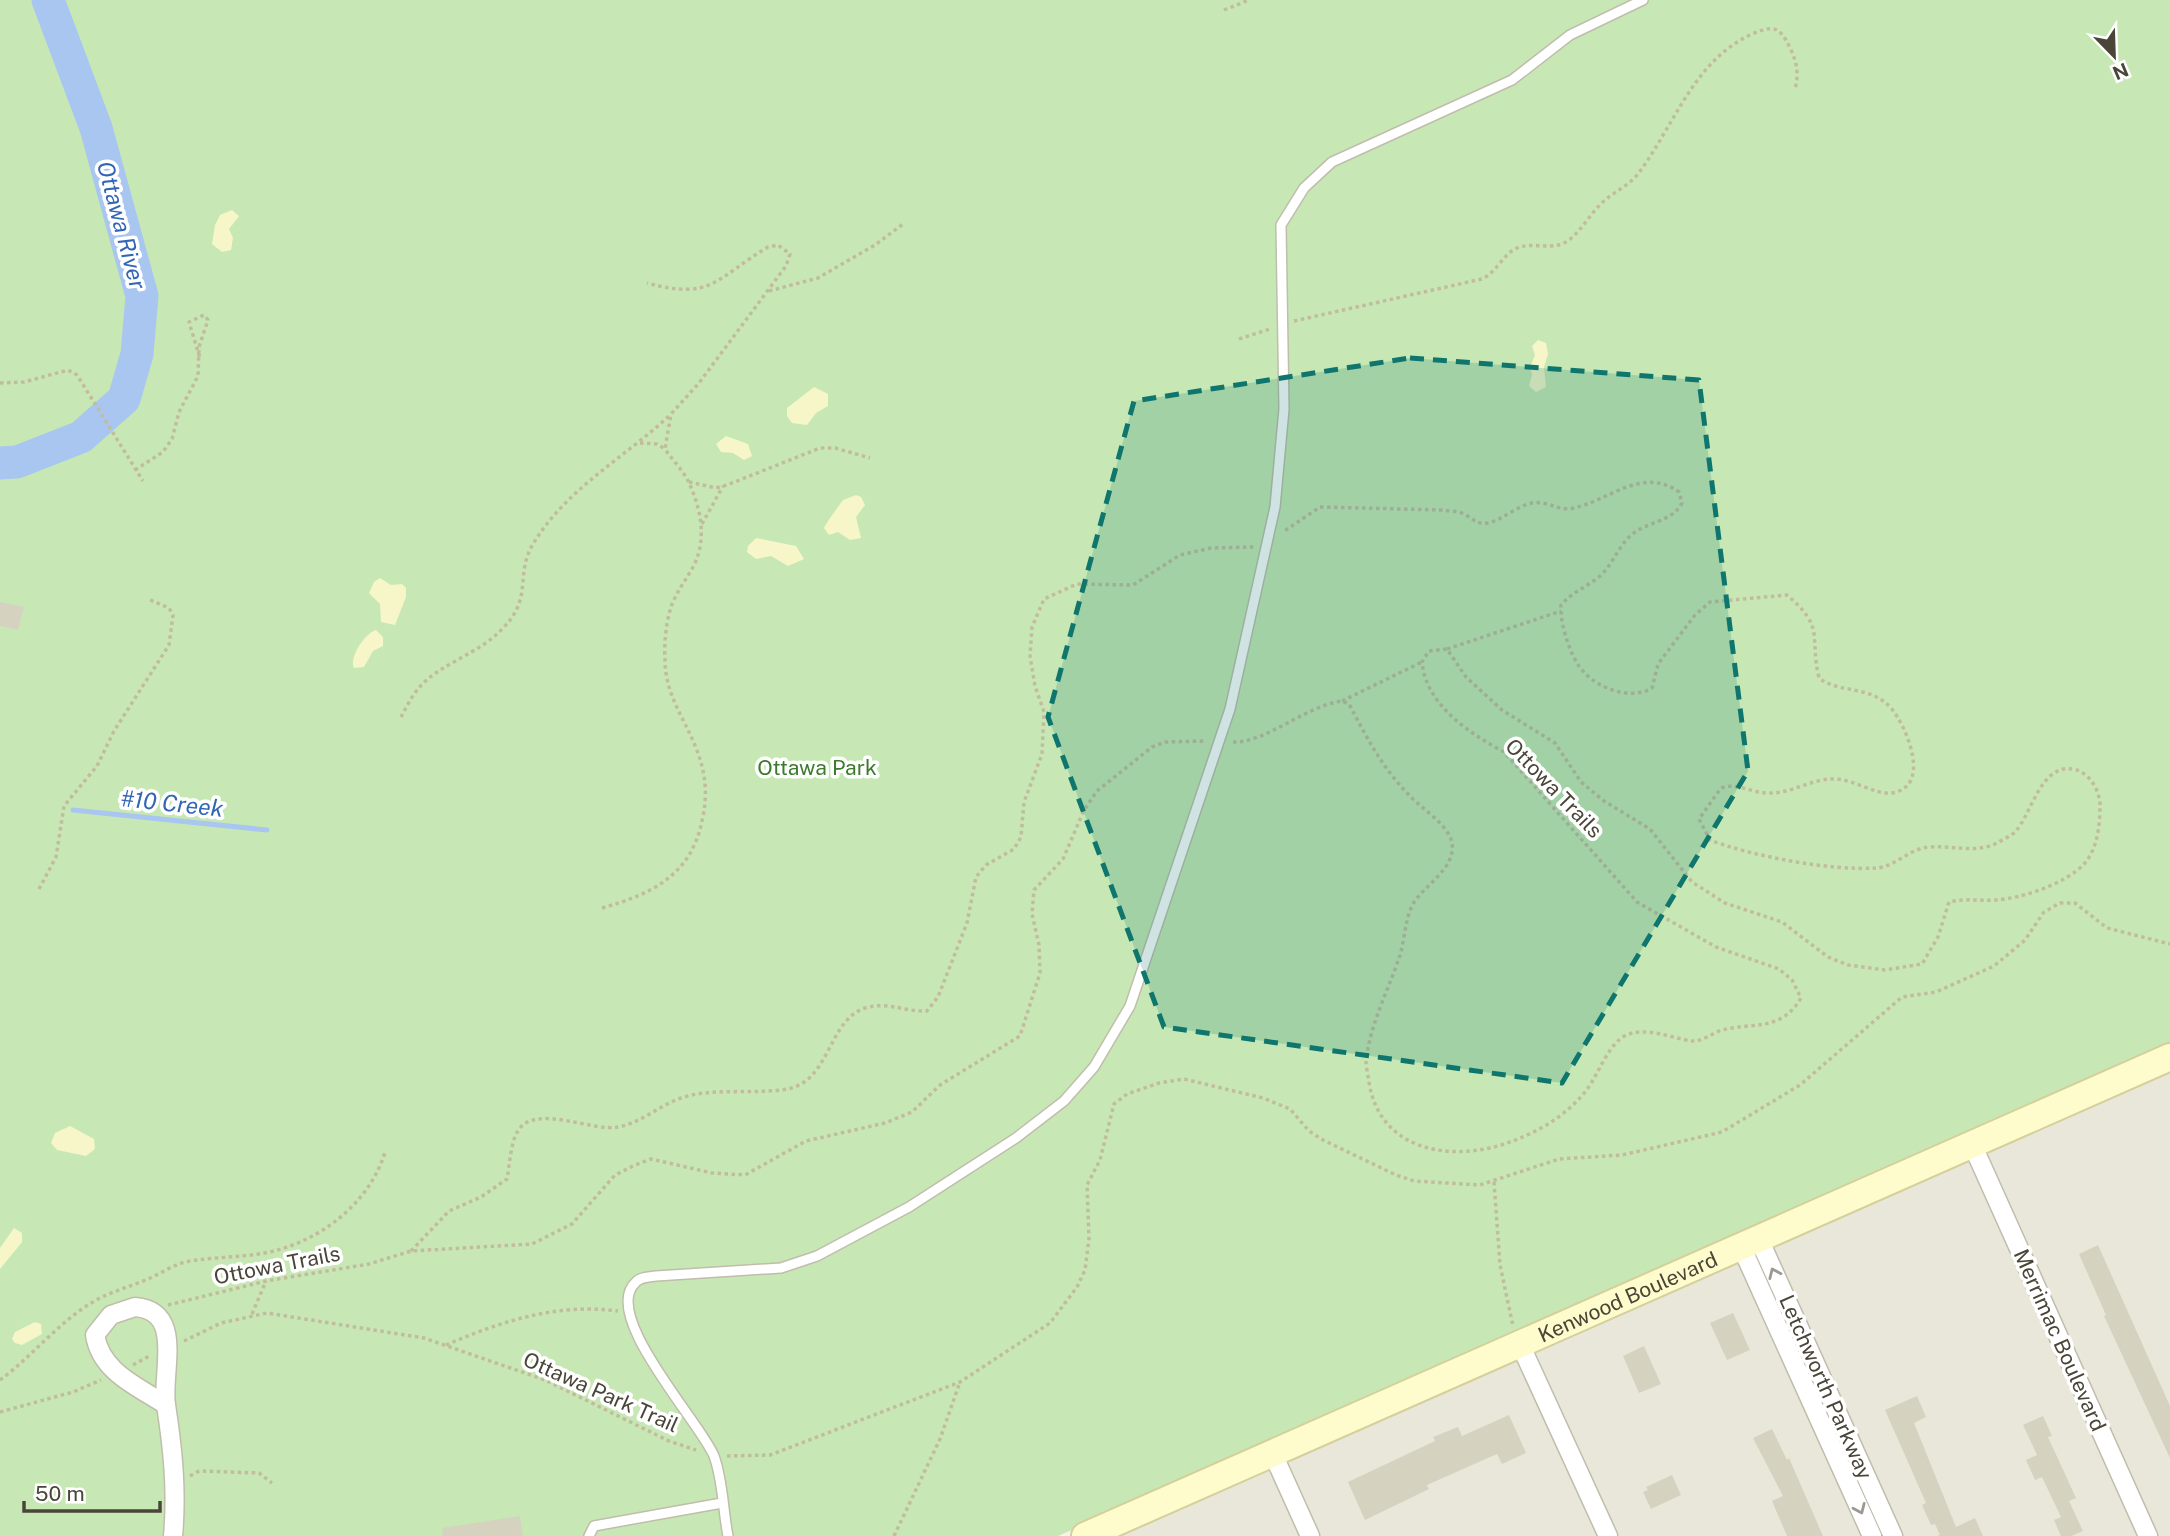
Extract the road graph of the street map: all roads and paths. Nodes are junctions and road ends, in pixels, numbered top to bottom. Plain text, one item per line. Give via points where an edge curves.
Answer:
1 (1249, 0) edge
2 (1643, 0) edge
3 (1224, 9) dead end
4 (1795, 89) dead end
5 (903, 224) dead end
6 (648, 284) dead end
7 (766, 292) junction
8 (1282, 324) junction
9 (1238, 339) dead end
10 (200, 358) junction
11 (0, 383) edge
12 (671, 414) junction
13 (640, 443) junction
14 (665, 449) junction
15 (870, 458) dead end
16 (135, 470) junction
17 (143, 481) dead end
18 (689, 482) junction
19 (723, 486) junction
20 (701, 525) junction
21 (1267, 544) junction
22 (148, 599) dead end
23 (1561, 611) junction
24 (1447, 649) junction
25 (1422, 662) junction
26 (1342, 701) junction
27 (401, 717) dead end
28 (1219, 742) junction
29 (39, 889) dead end
30 (601, 908) dead end
31 (2170, 944) edge
32 (2170, 1057) edge
33 (1972, 1144) junction
34 (385, 1152) dead end
35 (1494, 1182) junction
36 (1750, 1242) junction
37 (411, 1251) junction
38 (266, 1281) junction
39 (149, 1310) junction
40 (631, 1312) junction
41 (252, 1316) junction
42 (183, 1342) dead end
43 (1520, 1344) junction
44 (446, 1345) junction
45 (151, 1355) dead end
46 (131, 1366) dead end
47 (0, 1380) edge
48 (99, 1382) dead end
49 (960, 1382) junction
50 (166, 1405) junction
51 (0, 1412) edge
52 (1273, 1454) junction
53 (714, 1456) junction
54 (176, 1483) junction
55 (272, 1483) dead end
56 (722, 1503) junction
57 (173, 1536) edge
58 (589, 1536) edge
59 (728, 1536) edge
60 (894, 1536) edge
61 (1085, 1536) edge
62 (1310, 1536) edge
63 (1608, 1536) edge
64 (1872, 1536) edge
65 (1893, 1536) edge
66 (2148, 1536) edge

1 - 3 path
2 - 8 lane via 1570,35 1513,80 1332,162 1304,188 1281,225
4 - 8 path via 1796,59 1783,32 1770,27 1736,42 1714,61 1669,121 1639,172 1558,246 1513,249 1482,279
5 - 7 path via 818,278
6 - 7 path via 677,292 699,290 778,245 790,254
7 - 12 path
8 - 9 path
8 - 21 lane via 1284,409 1276,507
10 - 10 path via 208,320 204,315 189,322
10 - 16 path via 198,376 179,412 172,439 163,452
11 - 16 path via 24,382 68,370 77,375
12 - 13 path
12 - 14 path
13 - 14 path
13 - 27 path via 581,488 546,525 528,553 522,603 504,628 477,652 417,689
14 - 18 path
15 - 19 path via 820,448
16 - 17 path
18 - 19 path
18 - 20 path
19 - 20 path
20 - 30 path via 700,551 671,607 664,658 671,699 702,765 707,796 701,830 689,860 677,872 643,895
21 - 23 path via 1320,507 1443,510 1489,523 1530,503 1544,502 1560,510 1574,508 1633,484 1657,482 1679,492 1682,503 1678,511 1630,536 1601,575 1568,597
21 - 28 lane
21 - 37 path, Ottowa Trails via 1180,555 1133,585 1077,584 1044,599 1032,627 1030,656 1044,712 1041,754 1024,802 1021,837 1014,849 986,865 976,877 967,923 938,997 927,1011 908,1012 886,1003 862,1009 848,1020 816,1072 789,1089 681,1098 617,1127 546,1118 531,1121 520,1127 507,1179 449,1211
22 - 29 path via 169,608 173,615 169,645 97,766 64,806 56,857
23 - 24 path
23 - 24 path, Ottowa Trails via 1577,663 1590,676 1630,696 1652,688 1658,664 1710,602 1787,595 1805,610 1813,625 1818,678 1828,685 1868,692 1891,707 1915,755 1906,788 1880,793 1836,779 1813,780 1778,793 1727,785 1699,819 1710,840 1773,857 1878,868 1927,847 1976,850 2015,832 2047,778 2062,769 2074,769 2087,776 2100,800 2095,845 2085,864 2036,890 1998,900 1949,902 1938,937 1922,964 1885,970 1848,965 1828,957 1782,922 1725,903 1692,882 1650,828 1581,782 1555,743 1502,710 1466,677
24 - 25 path via 1429,651
25 - 26 path
25 - 26 path, Ottowa Trails via 1430,693 1446,711 1504,752 1637,902 1716,947 1779,969 1798,988 1801,999 1792,1013 1765,1025 1722,1030 1695,1041 1646,1032 1618,1040 1586,1091 1529,1136 1485,1149 1432,1149 1400,1138 1372,1100 1366,1062 1401,952 1409,911 1443,870 1452,843 1447,831 1381,762 1349,704
26 - 28 path, Ottowa Trails via 1280,724 1260,737
28 - 37 path, Ottowa Trails via 1152,747 1097,791 1077,823 1063,859 1034,890 1032,914 1040,973 1020,1036 940,1085 912,1112 806,1141 745,1175 712,1173 651,1159 615,1175 572,1224 533,1244
28 - 40 lane via 1130,1006 1094,1067 1064,1101 1016,1138 847,1241 781,1268 638,1279 630,1289
31 - 35 path, Ottawa Park Trail via 2107,928 2075,903 2060,903 2044,912 2025,940 1994,966 1936,992 1902,998 1800,1085 1722,1132 1622,1155 1559,1159
32 - 33 street, Kenwood Boulevard
33 - 36 street, Kenwood Boulevard
33 - 66 street, Merrimac Boulevard
34 - 47 path via 363,1195 308,1238 281,1249 179,1264 97,1299
35 - 43 path via 1504,1294
35 - 49 path, Ottawa Park Trail via 1414,1181 1323,1140 1290,1109 1217,1085 1173,1079 1127,1094 1114,1104 1100,1160 1087,1185 1089,1255 1077,1287 1050,1323
36 - 43 street, Kenwood Boulevard
36 -> 64 street, Letchworth Parkway
65 -> 36 street, Letchworth Parkway
37 - 38 path, Ottowa Trails via 369,1264
38 - 39 path, Ottowa Trails
38 - 41 path
39 - 50 street via 166,1329
39 - 50 street via 135,1307 111,1315 97,1328 97,1347 115,1373
40 - 44 path via 594,1308 544,1311
40 - 53 lane via 636,1336
41 - 42 path, Ottawa Park Trail via 221,1323
41 - 44 path, Ottawa Park Trail via 267,1313 360,1326
43 - 52 street, Kenwood Boulevard
43 - 63 street
44 - 53 path, Ottawa Park Trail via 545,1381 669,1441
45 - 46 path
48 - 51 path
49 - 53 path, Ottawa Park Trail via 770,1455
49 - 60 path via 940,1439
50 - 54 street
52 - 61 street, Kenwood Boulevard
52 - 62 street
53 - 56 lane
54 - 55 path via 199,1471 259,1473
54 - 57 street
56 - 58 lane via 594,1526
56 - 59 lane

